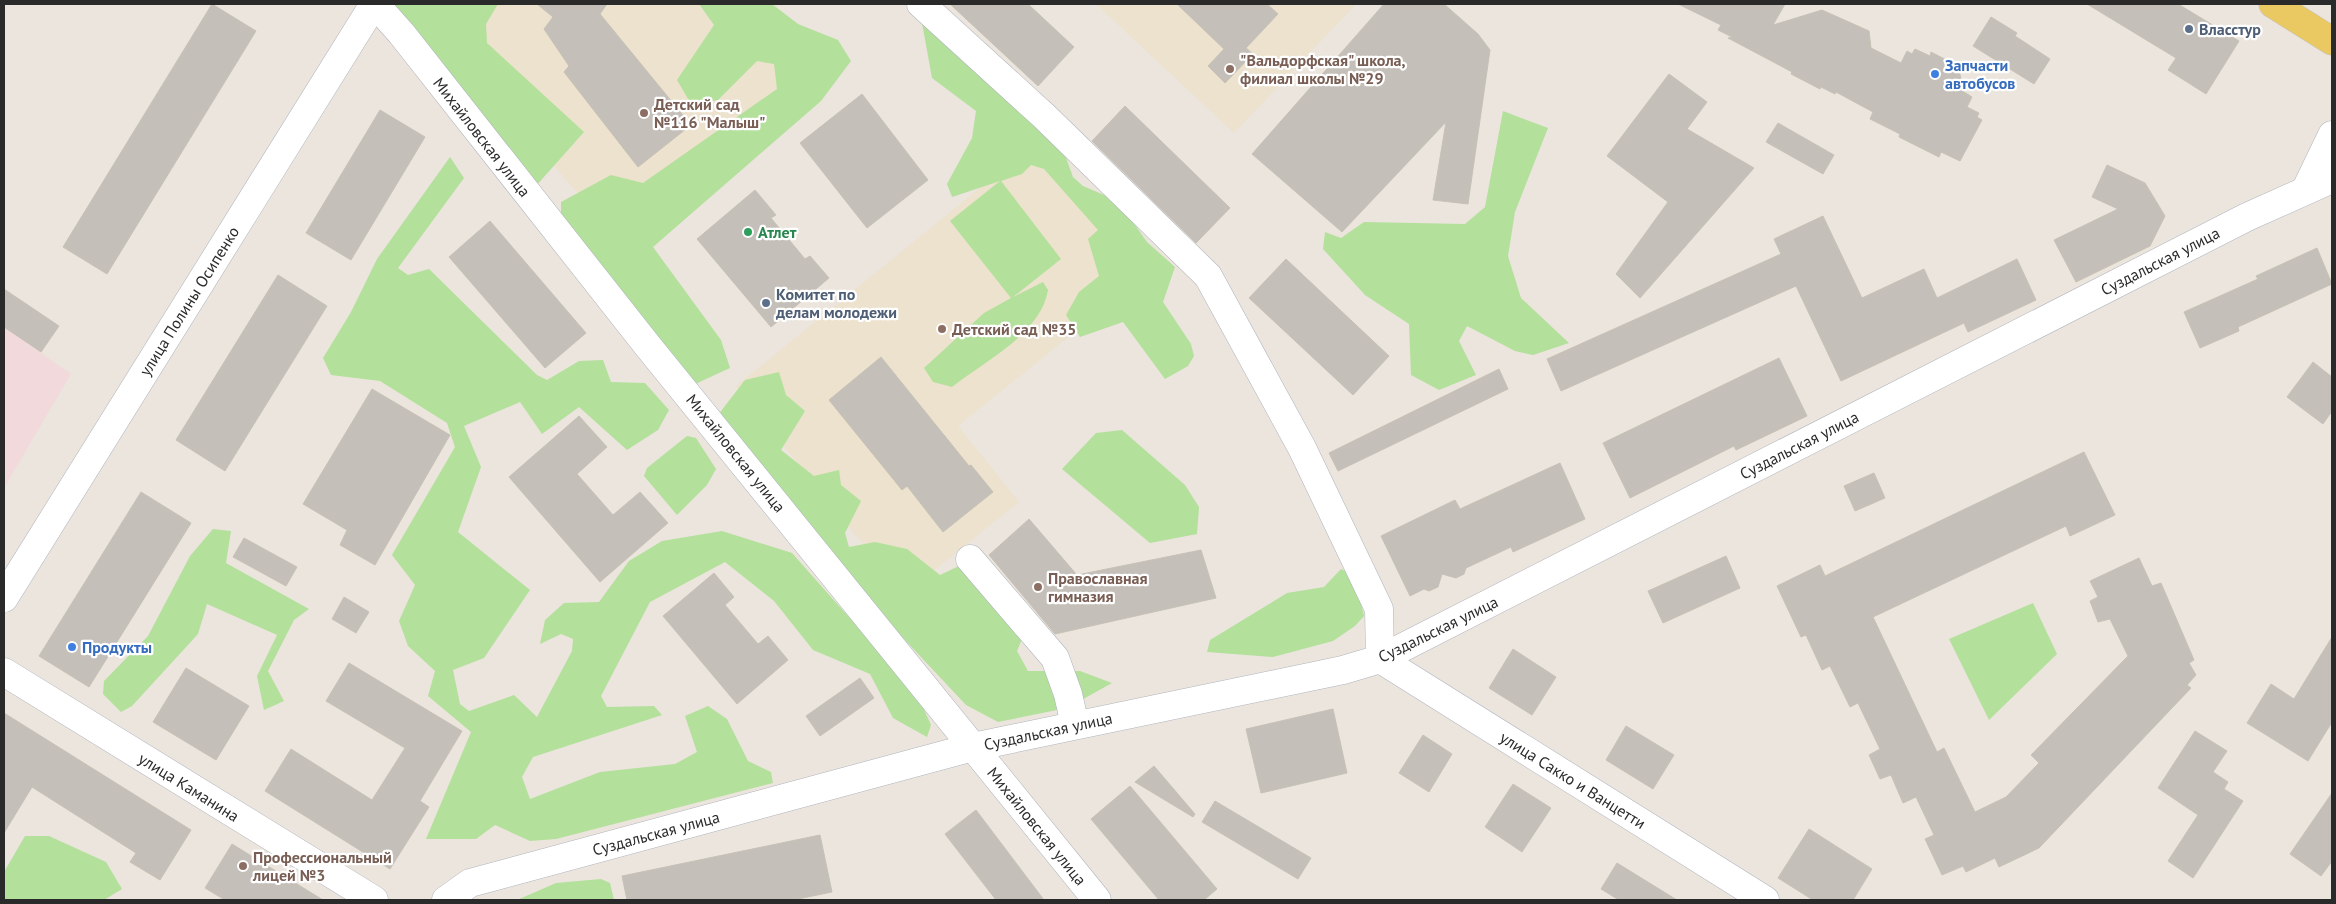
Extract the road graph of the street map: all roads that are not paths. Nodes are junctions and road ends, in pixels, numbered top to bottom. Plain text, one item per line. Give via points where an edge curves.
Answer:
1 (374, 4) edge
2 (921, 4) edge
3 (2273, 4) edge
4 (2332, 41) edge
5 (2332, 135) edge
6 (2332, 179) edge
7 (2306, 189) junction
8 (970, 559) dead end
9 (4, 598) edge
10 (1380, 659) junction
11 (4, 672) edge
12 (1075, 726) junction
13 (973, 747) junction
14 (374, 900) edge
15 (446, 900) edge
16 (1097, 900) edge
17 (1765, 900) edge

1 - 9 street, улица Полины Осипенко
1 - 13 street, Михайловская улица via 401,33
2 - 10 street via 1044,116 1208,276 1302,448 1380,609
3 - 4 main road
5 - 7 street
6 - 7 street, Суздальская улица
7 - 10 street, Суздальская улица via 1971,356
8 - 12 street via 1055,658
10 - 12 street, Суздальская улица via 1343,670
10 - 17 street, улица Сакко и Ванцетти
11 - 14 street, улица Каманина
12 - 13 street, Суздальская улица
13 - 15 street, Суздальская улица via 470,883
13 - 16 street, Михайловская улица

